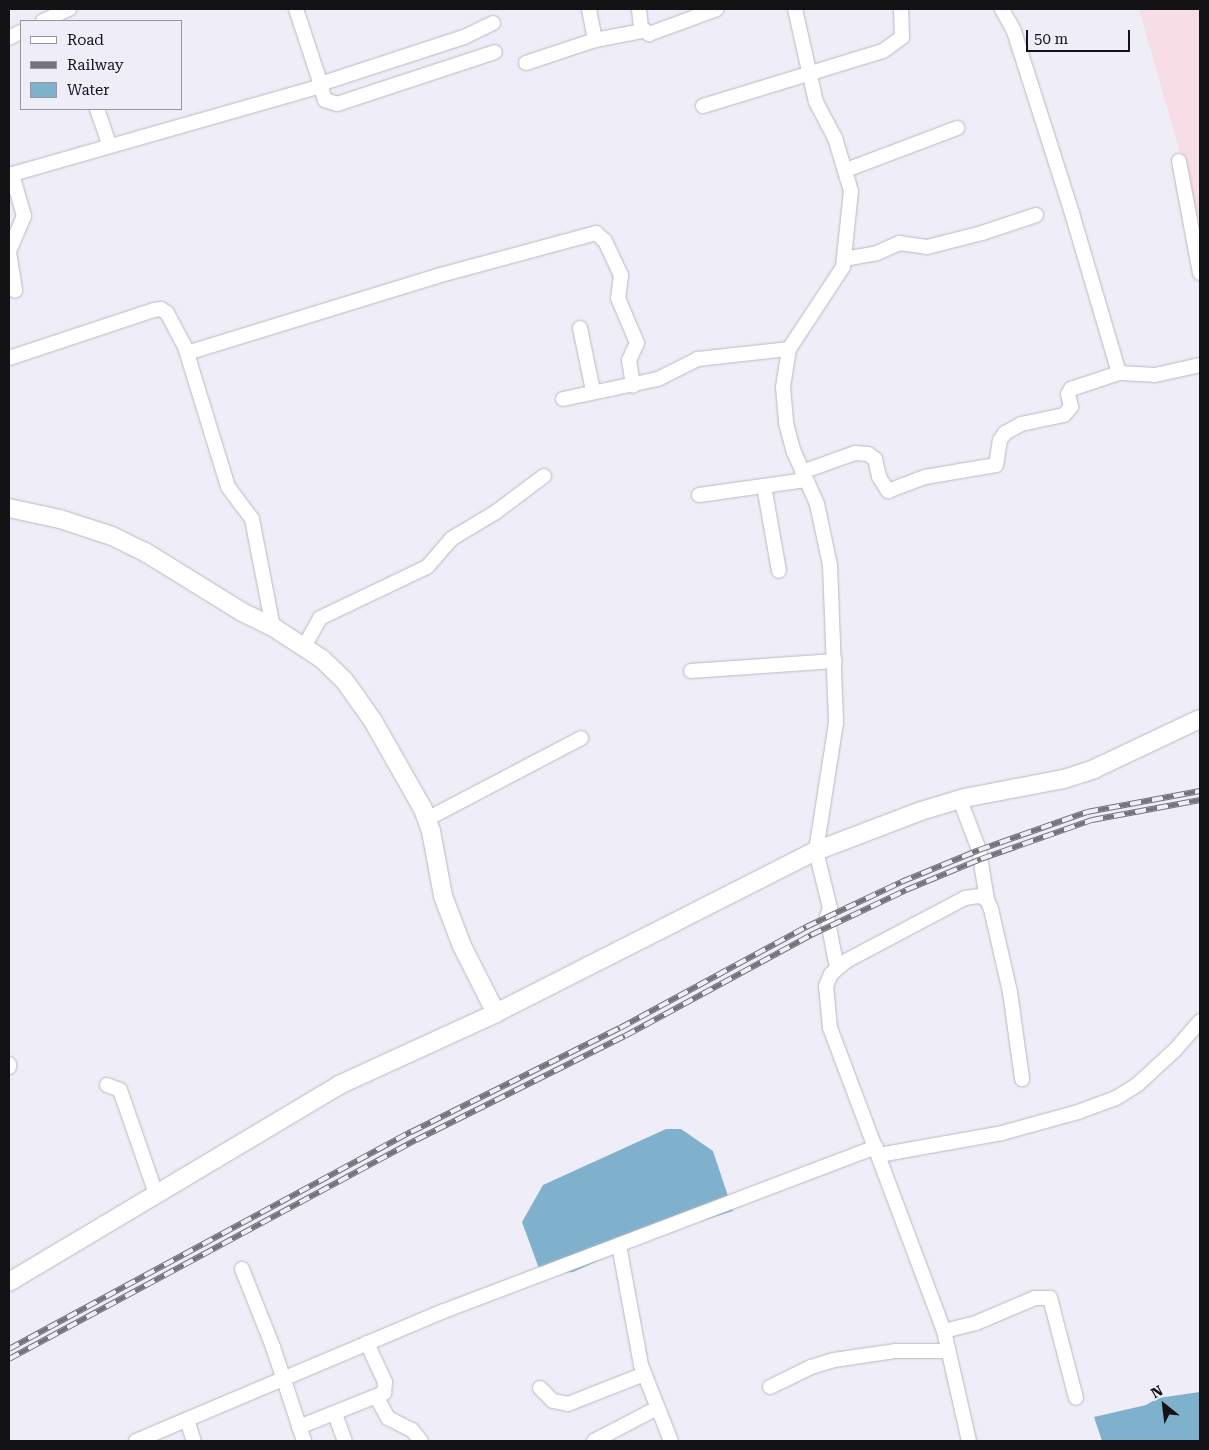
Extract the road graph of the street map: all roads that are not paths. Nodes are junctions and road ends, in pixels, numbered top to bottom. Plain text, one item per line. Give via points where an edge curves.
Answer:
1 (296, 9) edge
2 (589, 9) edge
3 (638, 9) edge
4 (717, 9) edge
5 (795, 9) edge
6 (901, 9) edge
7 (1002, 9) edge
8 (65, 14) edge
9 (46, 20) edge
10 (493, 23) dead end
11 (644, 31) junction
12 (596, 40) junction
13 (495, 52) dead end
14 (526, 63) dead end
15 (808, 72) junction
16 (320, 84) junction
17 (702, 106) dead end
18 (97, 110) edge
19 (957, 128) dead end
20 (110, 146) junction
21 (1179, 161) dead end
22 (846, 170) junction
23 (10, 175) edge
24 (1036, 215) dead end
25 (844, 259) junction
26 (1200, 273) edge
27 (15, 291) dead end
28 (580, 328) dead end
29 (789, 349) junction
30 (187, 353) junction
31 (9, 358) edge
32 (1200, 365) edge
33 (1119, 373) junction
34 (633, 386) junction
35 (592, 391) junction
36 (563, 399) dead end
37 (544, 476) dead end
38 (804, 476) junction
39 (764, 486) junction
40 (699, 495) dead end
41 (9, 508) edge
42 (779, 571) dead end
43 (273, 627) junction
44 (304, 647) junction
45 (835, 661) junction
46 (691, 671) dead end
47 (1200, 719) edge
48 (581, 738) dead end
49 (960, 800) junction
50 (427, 819) junction
51 (816, 851) junction
52 (987, 900) junction
53 (837, 968) junction
54 (496, 1013) junction
55 (1200, 1021) edge
56 (1022, 1079) dead end
57 (107, 1085) dead end
58 (877, 1151) junction
59 (156, 1194) junction
60 (619, 1245) junction
61 (242, 1269) dead end
62 (9, 1282) edge
63 (944, 1331) junction
64 (367, 1344) junction
65 (947, 1351) junction
66 (644, 1374) junction
67 (283, 1380) junction
68 (540, 1388) dead end
69 (770, 1388) dead end
70 (377, 1398) junction
71 (1076, 1398) dead end
72 (657, 1408) junction
73 (335, 1414) junction
74 (187, 1420) junction
75 (299, 1427) junction
76 (137, 1441) edge
77 (194, 1441) edge
78 (304, 1441) edge
79 (345, 1441) edge
80 (421, 1441) edge
81 (594, 1441) edge
82 (671, 1441) edge
83 (969, 1441) edge

1 - 16 street
2 - 12 street
3 - 11 street
4 - 11 street via 657,33
5 - 15 street
6 - 15 street via 904,31 896,45
7 - 33 street via 1014,31
8 - 9 street
10 - 16 street via 464,37
11 - 12 street
12 - 14 street
13 - 16 street via 337,104 325,100
15 - 17 street via 738,98
15 - 22 street via 816,102 835,138
16 - 20 street
18 - 20 street
19 - 22 street
20 - 23 street
21 - 26 street
22 - 25 street via 851,190
23 - 27 street via 24,216 9,252
24 - 25 street via 982,234 927,247 899,243 877,253
25 - 29 street
28 - 35 street
29 - 34 street via 698,359 670,374
29 - 38 street via 784,366 786,423
30 - 31 street via 173,322 161,309
30 - 34 street via 446,273 596,232 605,242 621,275 618,298 637,344 629,360
30 - 43 street via 228,487 252,519
32 - 33 street via 1155,375
33 - 38 street via 1071,389 1068,394 1071,407 1064,415 1021,424 1004,433 996,464 925,477 888,491 868,454 855,453
34 - 35 street
35 - 36 street
37 - 44 street via 496,512 451,539 427,568 320,618
38 - 39 street
38 - 45 street via 817,504 826,536
39 - 40 street
39 - 42 street
41 - 43 street via 60,519 112,536
43 - 44 street
44 - 50 street via 344,680 359,700
45 - 46 street
45 - 51 street via 836,723
47 - 49 street via 1140,750 1064,779
48 - 50 street
49 - 51 street via 892,820
49 - 52 street via 979,850
50 - 54 street via 443,896 462,946
51 - 53 street via 830,908 827,918
51 - 54 street
52 - 53 street via 980,896 965,898
52 - 56 street via 1010,992
53 - 58 street via 826,986 830,1028
54 - 59 street via 339,1086
55 - 58 street via 1175,1050 1138,1084 1116,1098 1002,1133
57 - 59 street via 120,1090
58 - 60 street
58 - 63 street
59 - 62 street
60 - 64 street
60 - 66 street
61 - 67 street
63 - 65 street
63 - 71 street via 976,1323 1035,1298 1050,1298
64 - 67 street
64 - 70 street via 386,1387
65 - 69 street via 896,1351 834,1360 811,1367
65 - 83 street
66 - 68 street via 568,1404 553,1401
66 - 72 street
67 - 74 street
67 - 75 street
70 - 73 street
70 - 80 street via 388,1418 412,1430
72 - 81 street
72 - 82 street
73 - 75 street
73 - 79 street
74 - 76 street
74 - 77 street
75 - 78 street

